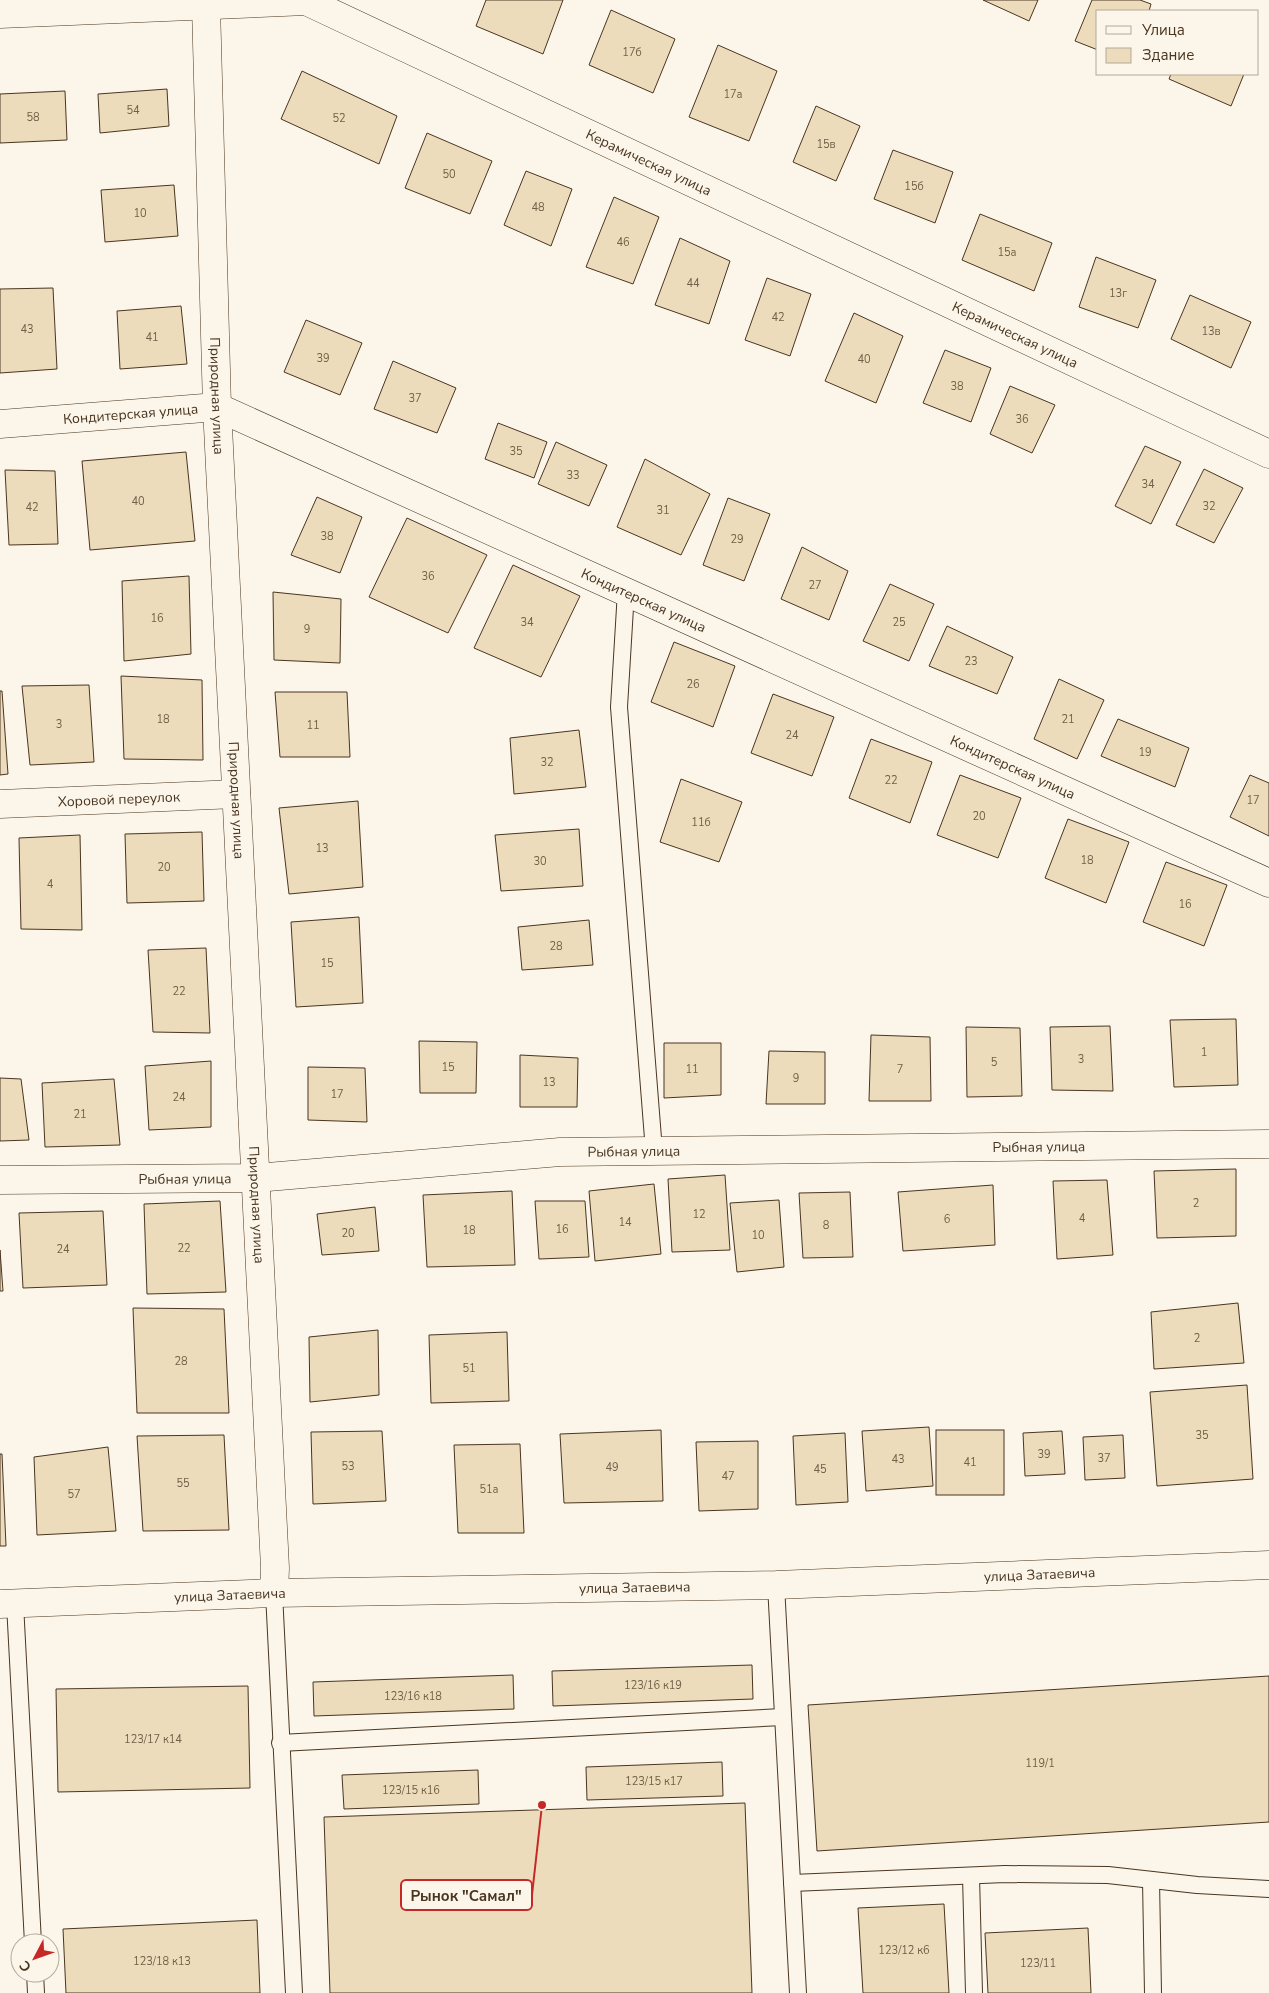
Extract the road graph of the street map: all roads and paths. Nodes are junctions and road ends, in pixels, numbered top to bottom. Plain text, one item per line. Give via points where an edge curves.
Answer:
1 (306, 1) edge
2 (206, 6) junction
3 (0, 14) edge
4 (217, 408) junction
5 (0, 424) edge
6 (1269, 454) edge
7 (626, 591) junction
8 (236, 794) junction
9 (0, 804) edge
10 (1269, 883) edge
11 (1269, 1144) edge
12 (654, 1151) junction
13 (256, 1178) junction
14 (0, 1180) edge
15 (1269, 1565) edge
16 (776, 1585) junction
17 (274, 1593) junction
18 (8, 1604) edge
19 (783, 1717) junction
20 (280, 1743) junction
21 (971, 1876) junction
22 (1151, 1880) junction
23 (792, 1883) junction
24 (1269, 1889) edge
25 (32, 1933) edge
26 (294, 1993) edge
27 (798, 1993) edge
28 (974, 1993) edge
29 (1153, 1993) edge

1 - 2 street, Керамическая улица
1 - 6 street, Керамическая улица
2 - 3 street, Керамическая улица
2 - 4 street, Природная улица
4 - 5 street, Кондитерская улица
4 - 7 street, Кондитерская улица
4 - 8 street, Природная улица
7 - 10 street, Кондитерская улица
7 - 12 lane via 619,707
8 - 9 street, Хоровой переулок
8 - 13 street, Природная улица
11 - 12 street, Рыбная улица
12 - 13 street, Рыбная улица via 560,1152
13 - 14 street, Рыбная улица
13 - 17 street, Природная улица via 276,1568
15 - 16 street, улица Затаевича
16 - 17 street, улица Затаевича
16 - 19 lane
17 - 18 street, улица Затаевича
17 - 20 lane
18 - 25 lane
19 - 20 lane
19 - 23 lane
20 - 26 lane
21 - 22 lane via 1108,1875
21 - 23 lane
21 - 28 lane
22 - 24 lane
22 - 29 lane
23 - 27 lane

